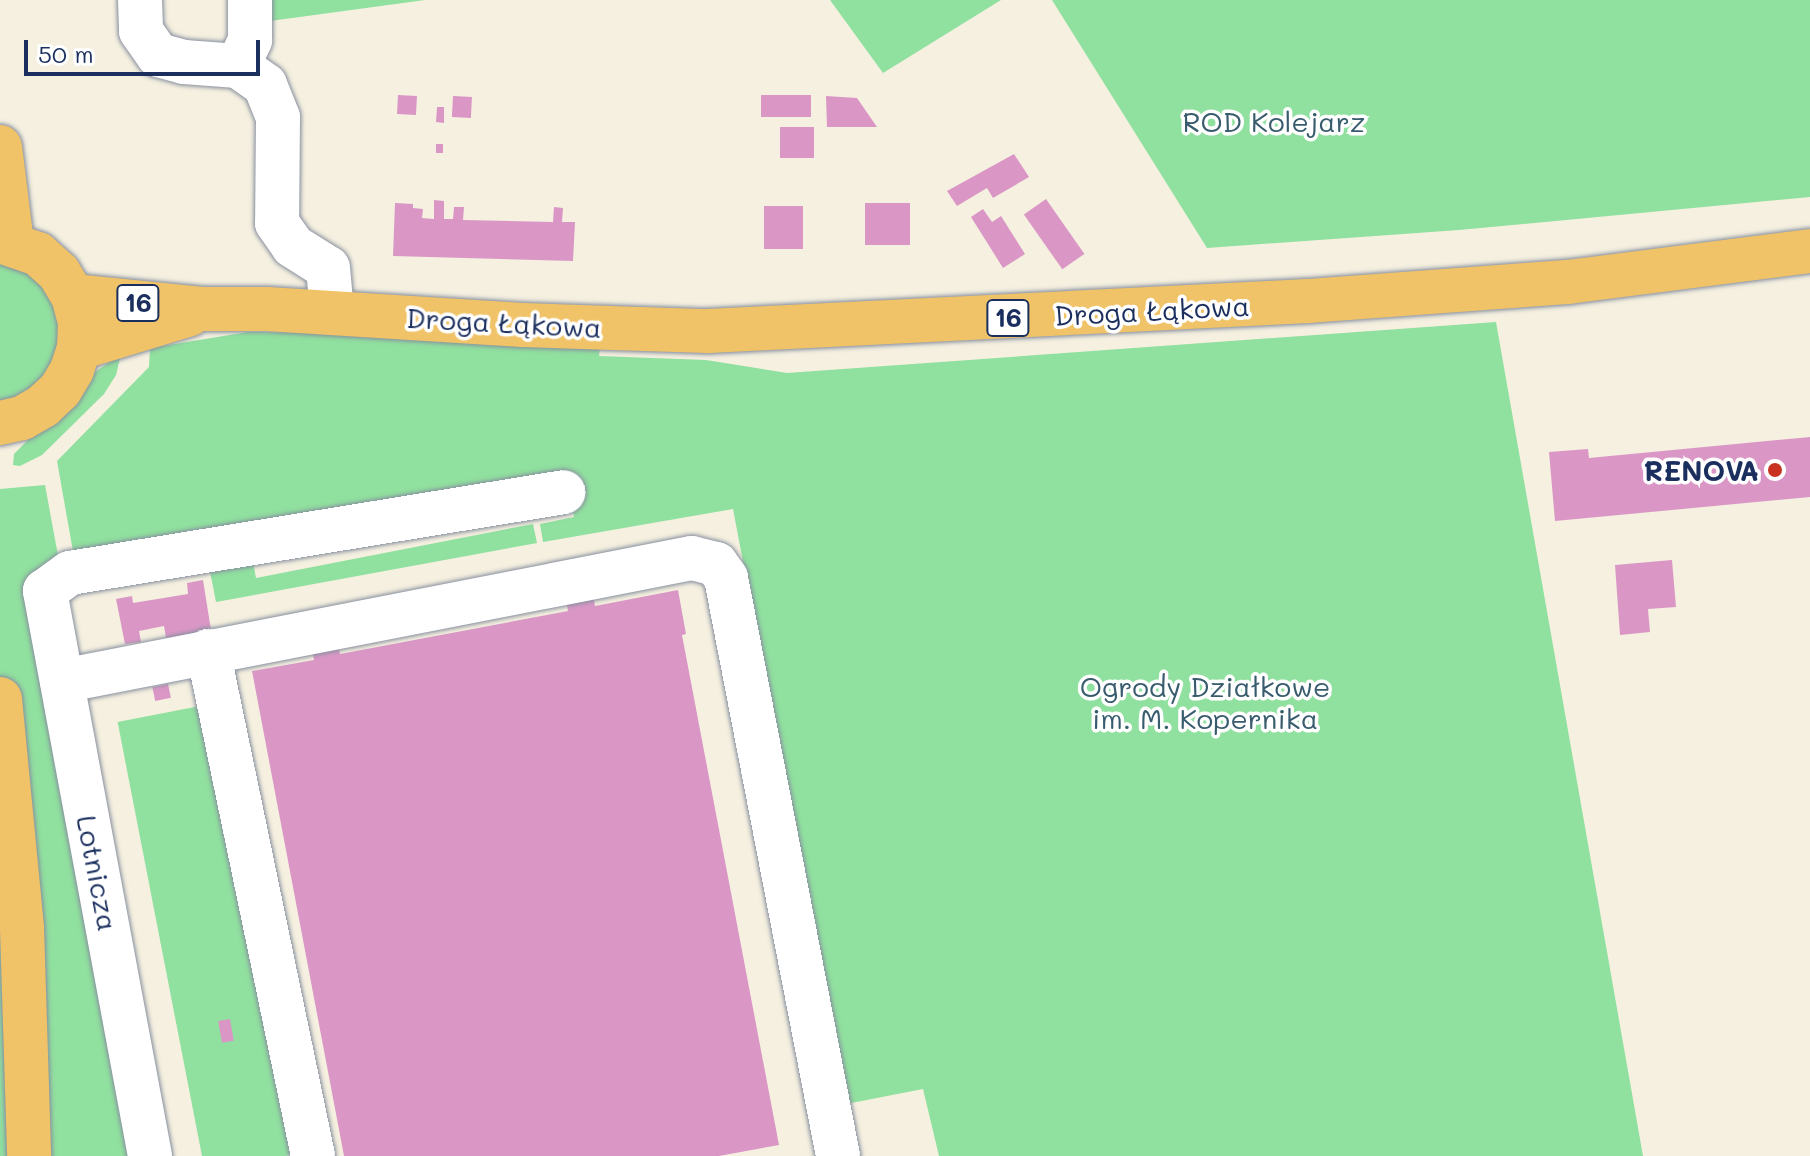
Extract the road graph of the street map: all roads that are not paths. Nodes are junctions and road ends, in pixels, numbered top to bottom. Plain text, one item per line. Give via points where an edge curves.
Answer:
1 (140, 0) edge
2 (250, 0) edge
3 (238, 66) junction
4 (0, 147) edge
5 (6, 242) edge
6 (1810, 251) edge
7 (73, 296) junction
8 (204, 309) junction
9 (332, 312) junction
10 (79, 348) junction
11 (0, 423) edge
12 (563, 492) dead end
13 (208, 651) junction
14 (62, 681) junction
15 (0, 699) edge
16 (29, 1156) edge
17 (150, 1156) edge
18 (313, 1156) edge
19 (838, 1156) edge

1 - 3 street via 141,31 158,55
2 - 3 street via 250,40
3 - 9 street via 265,85 278,118 277,223 293,246 328,268
4 - 5 main road
5 - 7 main road, 16 via 38,254
6 - 9 main road, Droga Łąkowa / 16 via 1568,282 902,324 708,331
7 - 8 main road, Droga Łąkowa / 16
7 - 10 main road, 16
8 - 9 main road, Droga Łąkowa / 16
8 - 10 main road, Droga Łąkowa / 16
10 - 11 main road, 16 via 60,390 32,412
12 - 14 street, Lotnicza via 70,573 45,591
13 - 14 street
13 - 18 street
13 - 19 street via 692,558 716,564 726,578
14 - 17 street, Lotnicza
15 - 16 main road via 22,928

